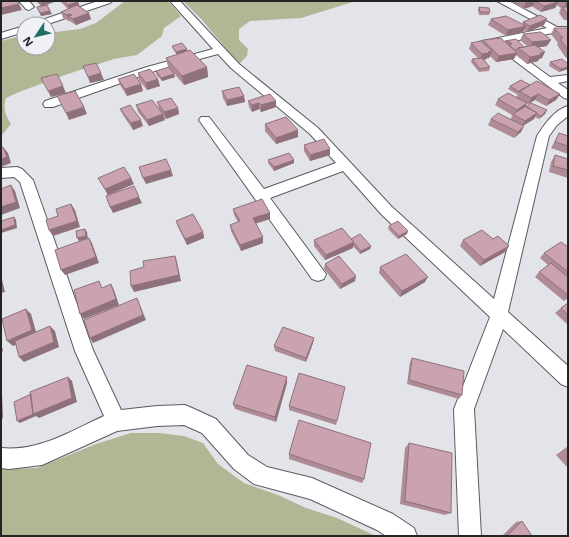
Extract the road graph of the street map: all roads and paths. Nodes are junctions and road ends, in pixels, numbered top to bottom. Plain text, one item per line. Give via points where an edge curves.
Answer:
1 (107, 1) edge
2 (175, 1) edge
3 (502, 1) edge
4 (56, 18) edge
5 (563, 30) edge
6 (16, 31) edge
7 (1, 36) edge
8 (497, 41) junction
9 (470, 46) edge
10 (221, 50) junction
11 (568, 78) edge
12 (548, 82) junction
13 (568, 96) edge
14 (49, 104) dead end
15 (568, 110) edge
16 (205, 120) dead end
17 (345, 165) junction
18 (1, 173) edge
19 (260, 196) junction
20 (318, 274) dead end
21 (499, 315) junction
22 (568, 378) edge
23 (116, 421) junction
24 (1, 458) edge
25 (406, 536) edge
26 (470, 536) edge

1 - 4 street
2 - 10 street
3 - 5 street
5 - 8 street
6 - 7 street
8 - 9 street
8 - 12 street
10 - 14 street
10 - 17 street via 235,66 314,131
11 - 12 street
12 - 13 street
15 - 21 street via 553,122 543,136
16 - 19 street
17 - 19 street
17 - 21 street via 387,210
18 - 23 street via 17,172 26,180 84,351
19 - 20 street
21 - 22 street
21 - 26 street via 464,409
23 - 24 street via 42,455
23 - 25 street via 185,414 209,426 241,462 262,476 312,489 385,522

